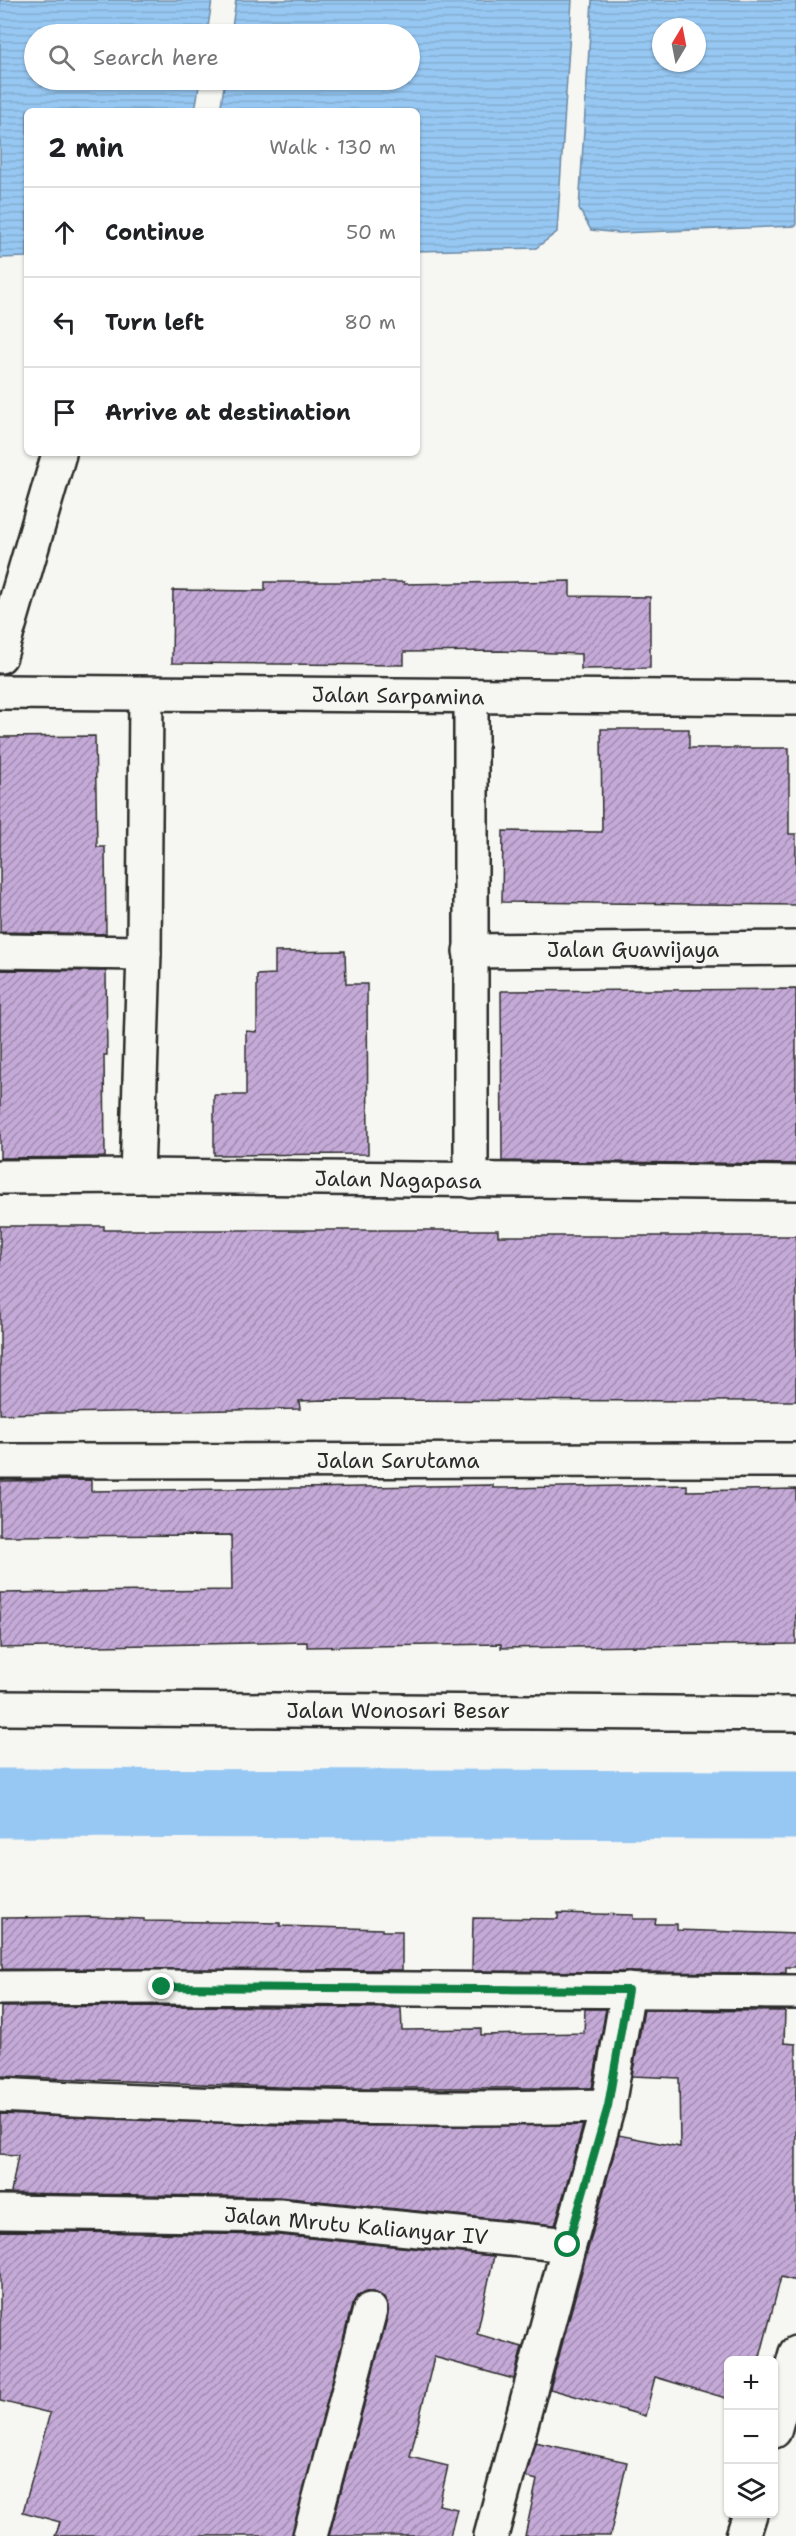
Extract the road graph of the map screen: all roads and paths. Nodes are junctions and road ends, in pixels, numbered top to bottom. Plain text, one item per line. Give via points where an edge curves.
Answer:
1 (58, 456) edge
2 (0, 656) edge
3 (0, 692) edge
4 (147, 694) junction
5 (471, 697) junction
6 (796, 698) edge
7 (796, 948) edge
8 (0, 951) edge
9 (470, 951) junction
10 (144, 954) junction
11 (137, 1176) junction
12 (0, 1177) edge
13 (471, 1181) junction
14 (796, 1183) edge
15 (796, 1460) edge
16 (0, 1461) edge
17 (0, 1708) edge
18 (796, 1714) edge
19 (0, 1988) edge
20 (628, 1990) junction
21 (796, 1992) edge
22 (0, 2095) edge
23 (608, 2106) junction
24 (0, 2212) edge
25 (568, 2245) junction
26 (370, 2310) dead end
27 (796, 2353) edge
28 (778, 2417) edge
29 (749, 2518) edge
30 (310, 2536) edge
31 (491, 2536) edge
32 (743, 2536) edge

1 - 2 street
3 - 4 street, Jalan Sarpamina
4 - 5 street, Jalan Sarpamina
4 - 10 street
5 - 6 street, Jalan Sarpamina
5 - 9 street
7 - 9 street, Jalan Guawijaya
8 - 10 street
9 - 13 street
10 - 11 street
11 - 12 street, Jalan Nagapasa
11 - 13 street, Jalan Nagapasa
13 - 14 street, Jalan Nagapasa
15 - 16 street, Jalan Sarutama
17 - 18 street, Jalan Wonosari Besar
19 - 20 street
20 - 21 street
20 - 23 street
22 - 23 street via 139,2103 401,2108
23 - 25 street
24 - 25 street, Jalan Mrutu Kalianyar IV via 279,2216
25 - 31 street
26 - 30 street
27 - 28 street
29 - 32 street

